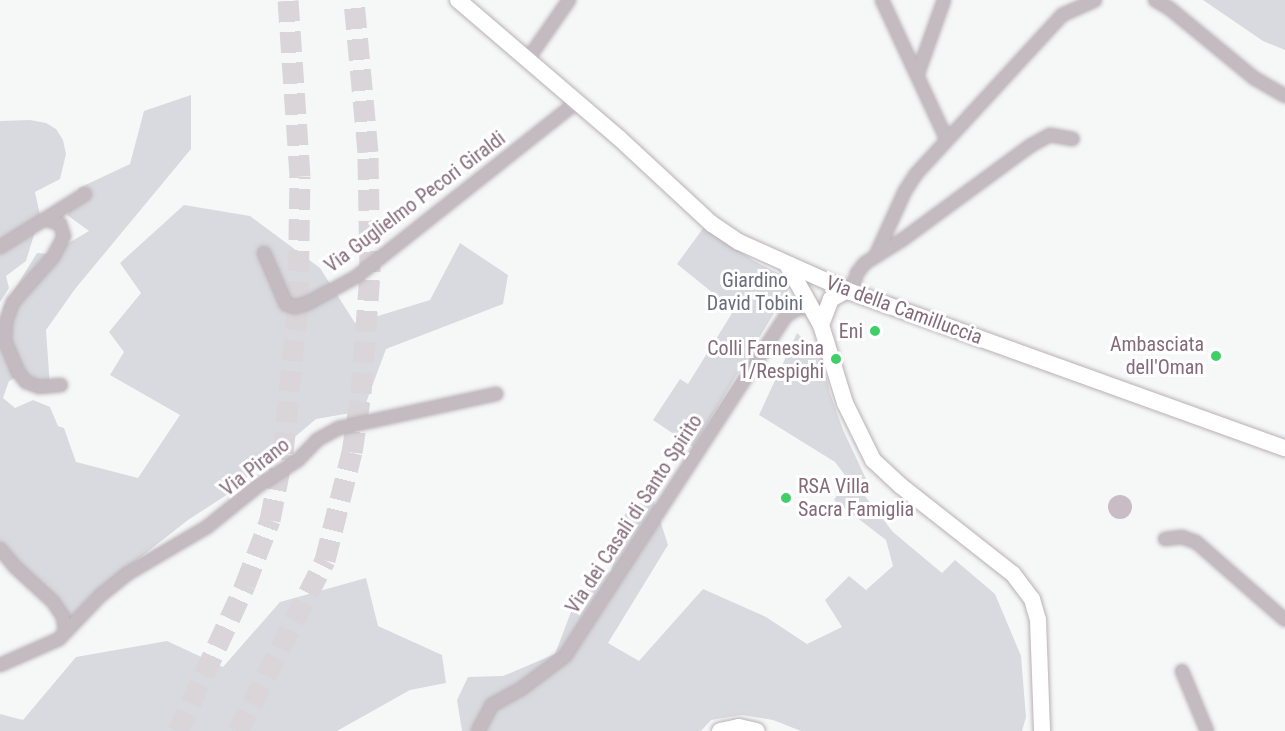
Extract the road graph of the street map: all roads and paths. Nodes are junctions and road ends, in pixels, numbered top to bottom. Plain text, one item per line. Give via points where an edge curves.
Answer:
1 (458, 0) edge
2 (569, 0) edge
3 (882, 0) edge
4 (944, 0) edge
5 (1095, 0) edge
6 (1155, 0) edge
7 (528, 59) junction
8 (918, 73) junction
9 (1285, 96) edge
10 (577, 102) junction
11 (1073, 139) dead end
12 (947, 140) junction
13 (85, 194) dead end
14 (44, 219) junction
15 (0, 247) edge
16 (264, 253) dead end
17 (875, 257) junction
18 (788, 266) junction
19 (849, 291) junction
20 (809, 307) junction
21 (821, 325) junction
22 (61, 384) dead end
23 (496, 394) dead end
24 (1285, 448) edge
25 (1165, 539) dead end
26 (0, 549) edge
27 (1285, 620) edge
28 (65, 631) junction
29 (0, 665) edge
30 (1182, 671) dead end
31 (478, 731) edge
32 (720, 731) edge
33 (756, 731) edge
34 (1042, 731) edge
35 (1207, 731) edge

1 - 7 main road, Via della Camilluccia
2 - 7 street
3 - 8 street
4 - 8 street
5 - 12 street via 1062,15
6 - 9 street via 1254,78
7 - 10 main road, Via della Camilluccia
8 - 12 street
10 - 16 street, Via Guglielmo Pecori Giraldi via 356,277 308,303 295,307 286,304
10 - 18 main road, Via della Camilluccia via 712,224
11 - 17 street via 1054,135 1043,138
12 - 17 street via 908,185
13 - 14 street
14 - 15 street
14 - 22 street via 60,224 64,236 53,257 13,302 6,321 5,344 26,382 39,387
17 - 19 street via 858,270
18 - 19 main road, Via della Camilluccia
18 - 20 main road
19 - 21 main road via 831,299
19 - 24 main road, Via della Camilluccia
20 - 21 main road
20 - 31 street, Via dei Casali di Santo Spirito via 786,316 565,656 492,705
21 - 34 main road via 845,403 873,460 900,486 1013,574 1032,599 1038,620
23 - 28 street, Via Pirano via 339,428 317,440 298,460 207,527 127,574
25 - 27 street via 1182,537 1196,542
26 - 28 street via 53,602 63,617
28 - 29 street, Via Pirano via 55,642
30 - 35 street
32 - 33 main road via 739,727

